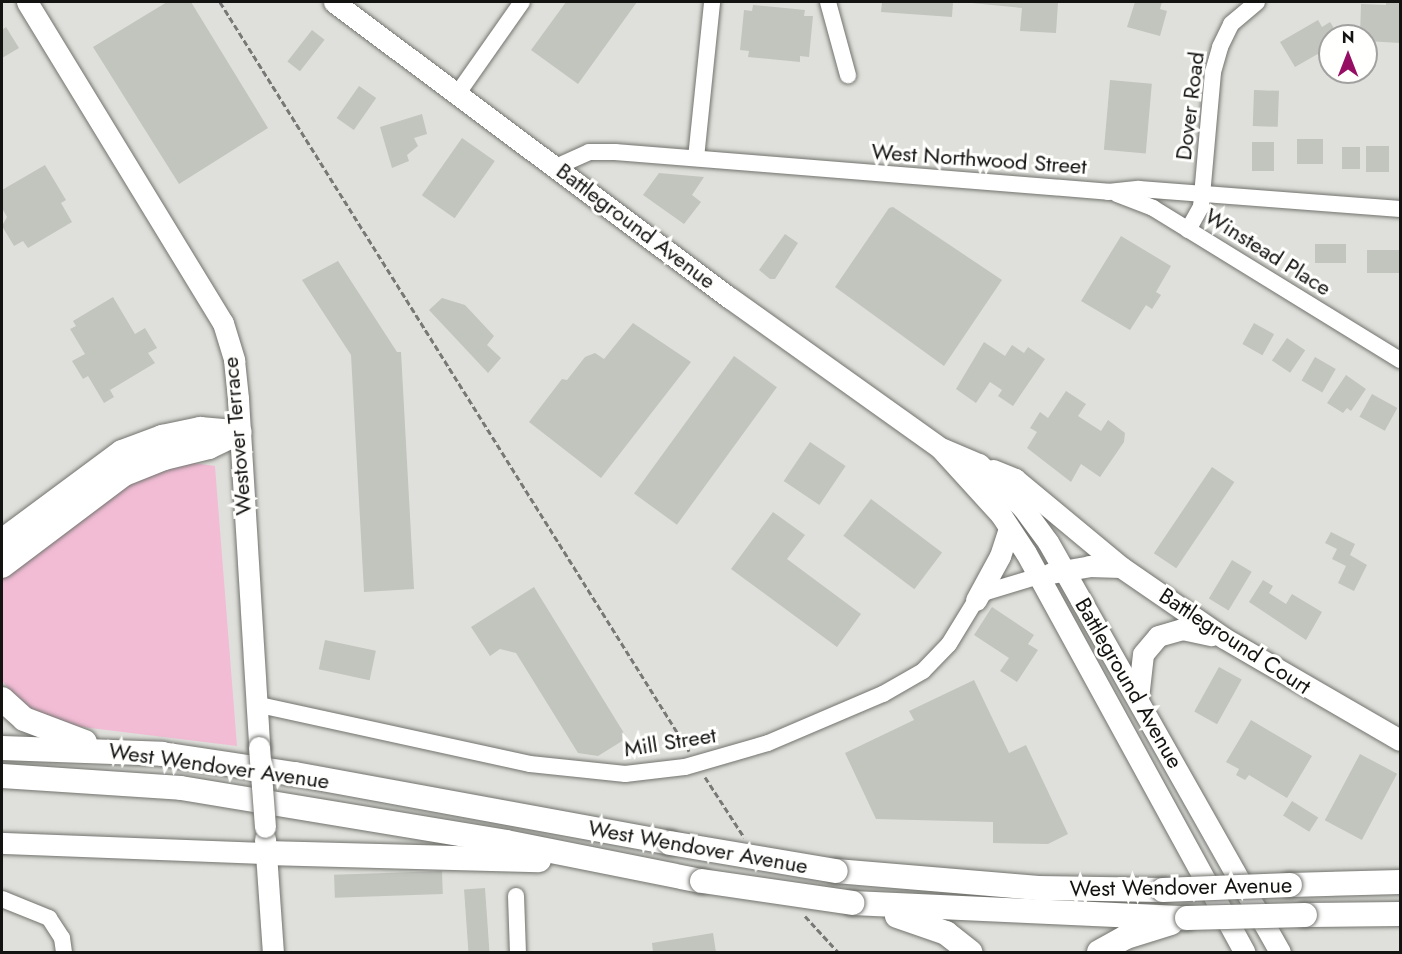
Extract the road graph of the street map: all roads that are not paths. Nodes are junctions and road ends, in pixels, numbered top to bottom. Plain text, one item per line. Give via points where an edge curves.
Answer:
1 (27, 2) edge
2 (334, 2) edge
3 (522, 2) edge
4 (712, 2) edge
5 (828, 2) edge
6 (1257, 2) edge
7 (849, 75) dead end
8 (458, 93) junction
9 (696, 158) junction
10 (558, 166) junction
11 (1108, 192) junction
12 (1203, 195) junction
13 (1401, 209) edge
14 (1188, 230) junction
15 (1401, 360) edge
16 (240, 432) junction
17 (940, 448) junction
18 (979, 464) junction
19 (1009, 528) junction
20 (2, 541) edge
21 (2, 566) edge
22 (1121, 567) junction
23 (1064, 571) junction
24 (1039, 576) junction
25 (976, 600) junction
26 (1224, 638) junction
27 (1138, 698) junction
28 (2, 699) edge
29 (255, 704) junction
30 (1401, 740) edge
31 (2, 748) edge
32 (113, 749) junction
33 (2, 776) edge
34 (2, 843) edge
35 (40, 845) junction
36 (266, 854) junction
37 (2, 856) edge
38 (592, 861) junction
39 (1401, 882) edge
40 (516, 896) dead end
41 (2, 899) edge
42 (852, 903) junction
43 (1401, 914) edge
44 (1187, 918) junction
45 (64, 952) edge
46 (273, 952) edge
47 (518, 952) edge
48 (970, 952) edge
49 (1099, 952) edge
50 (1244, 952) edge
51 (1280, 952) edge

1 - 16 main road, Westover Terrace via 223,323 234,360
2 - 8 main road, Battleground Avenue
3 - 8 street
4 - 9 street
5 - 7 street
6 - 12 street, Dover Road via 1231,24 1213,72
8 - 10 main road, Battleground Avenue
9 - 10 street, West Northwood Street via 589,152
9 - 11 street, West Northwood Street
10 - 17 main road, Battleground Avenue via 712,285
11 - 12 street, West Northwood Street via 1139,189
11 - 14 street, Winstead Place via 1153,208
12 - 13 street, West Northwood Street
12 - 14 street, Dover Road
14 - 15 street, Winstead Place
16 - 20 highway via 200,429 162,436 122,452
16 - 21 highway via 209,447 164,458 124,474
16 - 29 main road, Westover Terrace
17 - 18 main road, Battleground Avenue
17 - 19 main road, Battleground Avenue
18 - 22 main road, Battleground Court via 1015,479 1106,550
18 - 23 main road, Battleground Avenue via 1023,508
19 - 24 main road, Battleground Avenue
19 - 25 main road via 1000,556
22 - 23 main road
22 - 26 main road, Battleground Court
23 - 24 main road
23 - 27 main road, Battleground Avenue
24 - 25 street, Mill Street via 1001,585
24 - 50 main road, Battleground Avenue
25 - 29 street, Mill Street via 949,644 923,671 821,721 759,746 697,764 626,774 530,764
26 - 27 main road via 1182,629 1158,636 1143,654
26 - 30 main road, Battleground Court
27 - 51 main road, Battleground Avenue
28 - 32 highway via 24,719 51,732
29 - 36 main road, Westover Terrace, bridge
31 - 32 highway, West Wendover Avenue
32 - 39 highway, West Wendover Avenue, bridge via 296,774 836,871 1017,887 1163,890
33 - 38 highway, West Wendover Avenue via 181,788 506,842
34 - 35 main road
35 - 36 main road
35 - 37 main road
36 - 38 highway
36 - 46 main road, Westover Terrace
38 - 42 highway, West Wendover Avenue, bridge
40 - 47 street
41 - 45 street via 49,918 62,938
42 - 44 highway, West Wendover Avenue
42 - 48 highway via 929,925 962,943
43 - 44 highway, West Wendover Avenue, bridge
44 - 49 highway via 1126,937

